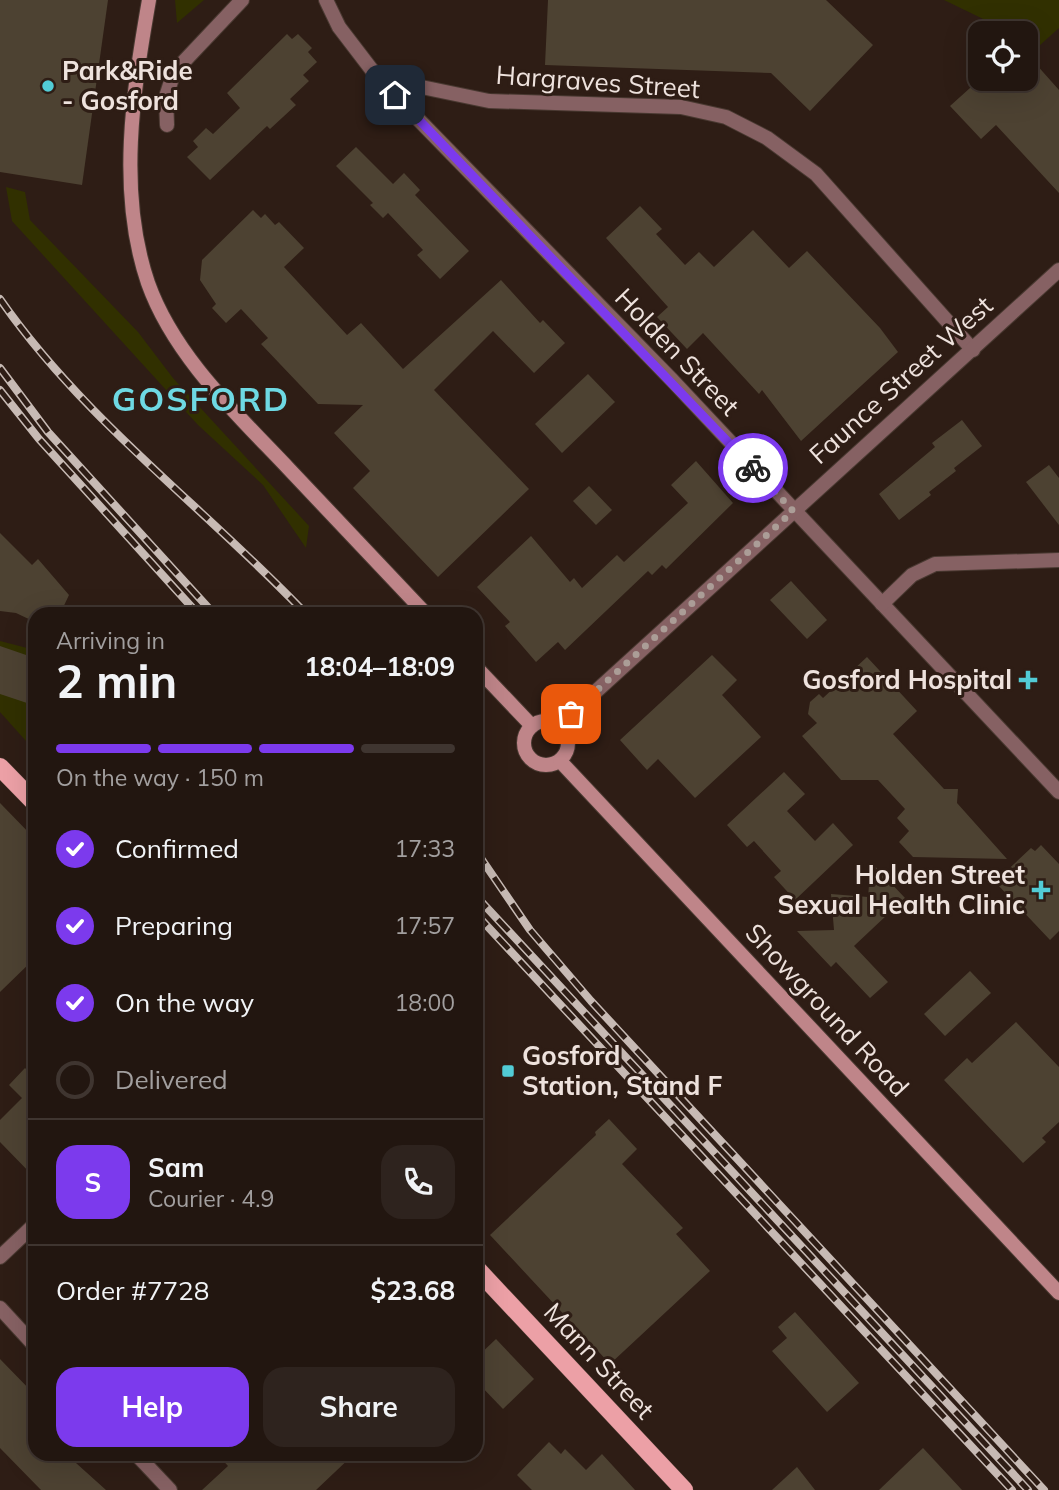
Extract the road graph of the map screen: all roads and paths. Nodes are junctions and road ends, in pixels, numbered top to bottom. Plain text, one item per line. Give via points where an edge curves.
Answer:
1 (149, 0) edge
2 (242, 0) edge
3 (326, 0) edge
4 (378, 78) junction
5 (167, 125) dead end
6 (1059, 270) edge
7 (973, 350) junction
8 (793, 511) junction
9 (1059, 560) edge
10 (882, 604) junction
11 (419, 607) edge
12 (483, 674) edge
13 (559, 725) junction
14 (532, 726) junction
15 (560, 761) junction
16 (0, 767) edge
17 (1059, 792) edge
18 (28, 796) edge
19 (28, 1231) edge
20 (0, 1257) edge
21 (483, 1275) edge
22 (1059, 1293) edge
23 (0, 1308) edge
24 (28, 1338) edge
25 (143, 1461) edge
26 (170, 1490) edge
27 (684, 1490) edge

1 - 11 street via 137,71 130,168 135,228 149,284 192,362
2 - 5 street via 174,72 166,97
3 - 4 street, Holden Street via 339,27
4 - 7 street, Hargraves Street via 489,102 681,107 726,117 767,138 816,174
4 - 8 street, Holden Street
6 - 7 street, Faunce Street West
7 - 8 street, Faunce Street West
8 - 10 street, Holden Street
8 - 13 street, Faunce Street West
9 - 10 street via 935,564 912,575
10 - 17 street, Holden Street
12 - 14 street
13 - 14 street via 545,721
13 - 15 street via 568,743
14 - 15 street via 524,747 531,760 545,765
15 - 22 street, Showground Road
16 - 18 main road
19 - 20 street
21 - 27 main road, Mann Street
23 - 24 street
25 - 26 street

